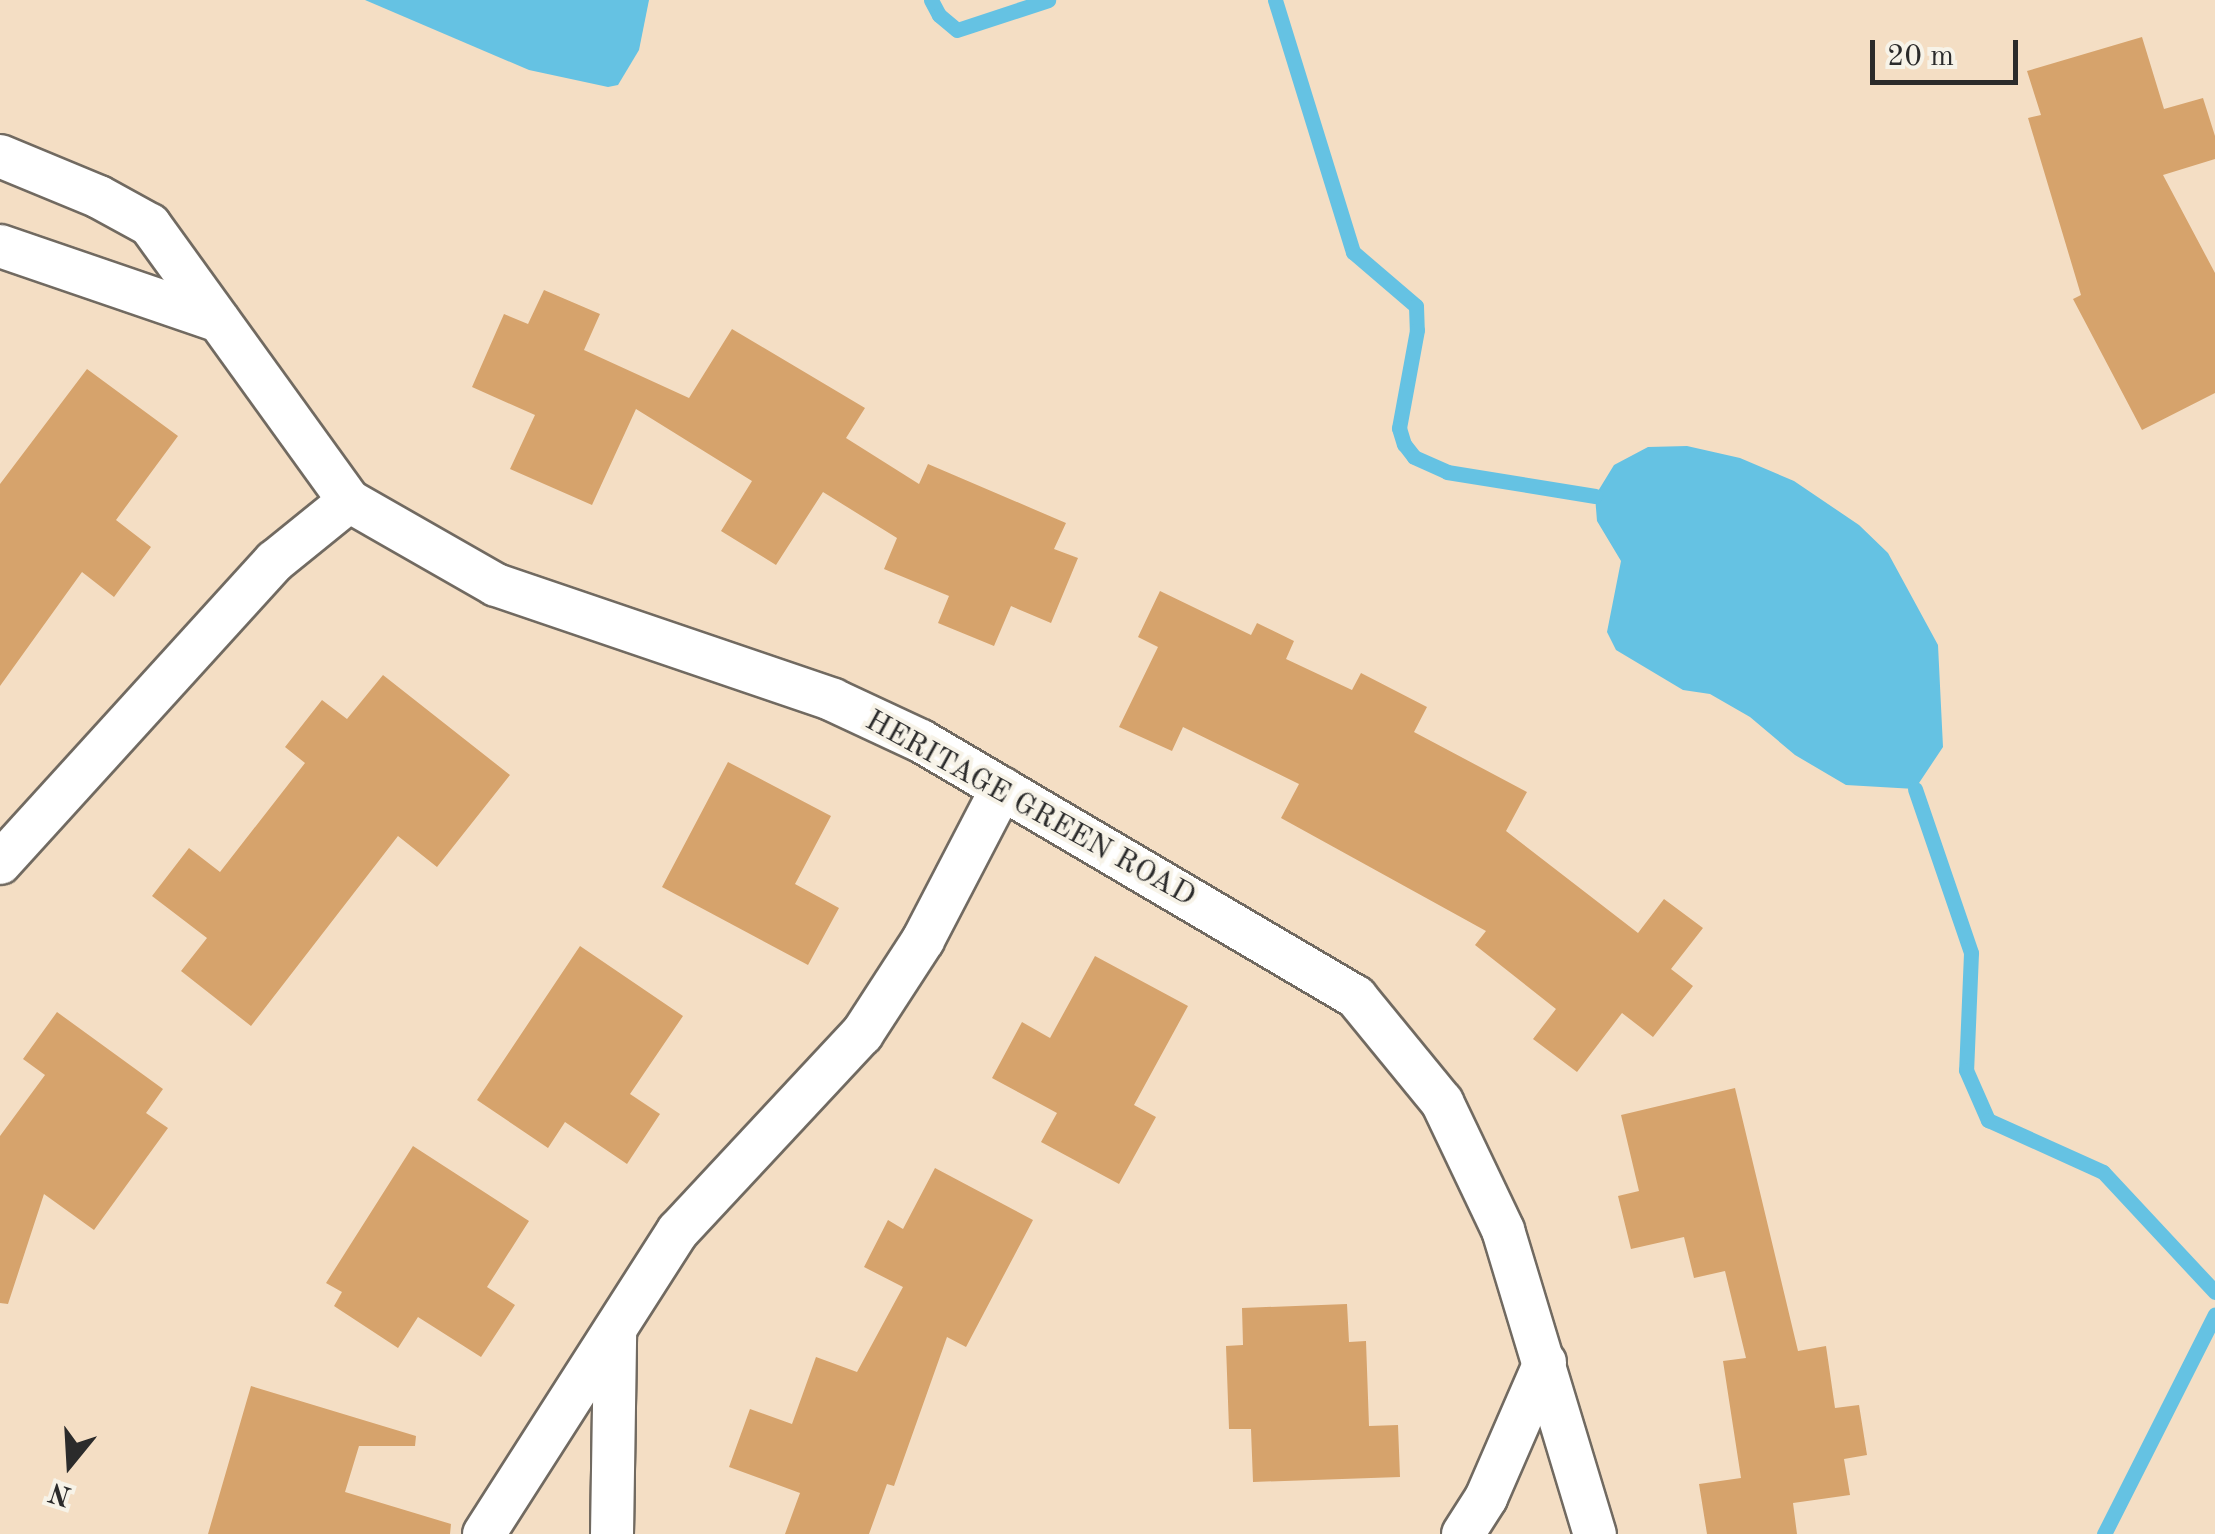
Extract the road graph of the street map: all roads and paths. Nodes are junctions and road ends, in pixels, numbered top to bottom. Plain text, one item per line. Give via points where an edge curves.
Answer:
1 (0, 156) edge
2 (0, 246) edge
3 (219, 320) junction
4 (350, 501) junction
5 (1002, 788) junction
6 (0, 863) edge
7 (615, 1331) junction
8 (1544, 1362) junction
9 (484, 1534) edge
10 (612, 1534) edge
11 (1463, 1534) edge
12 (1595, 1534) edge

1 - 3 street, HERITAGE GREEN ROAD via 99,196 150,225
2 - 3 street
3 - 4 street, HERITAGE GREEN ROAD
4 - 5 street, HERITAGE GREEN ROAD via 496,585 832,700
4 - 6 street via 275,562
5 - 7 street via 923,940 862,1034 678,1231
5 - 8 street, HERITAGE GREEN ROAD via 1356,997 1442,1102 1503,1230
7 - 9 street
7 - 10 street
8 - 11 street via 1486,1498
8 - 12 street, HERITAGE GREEN ROAD

